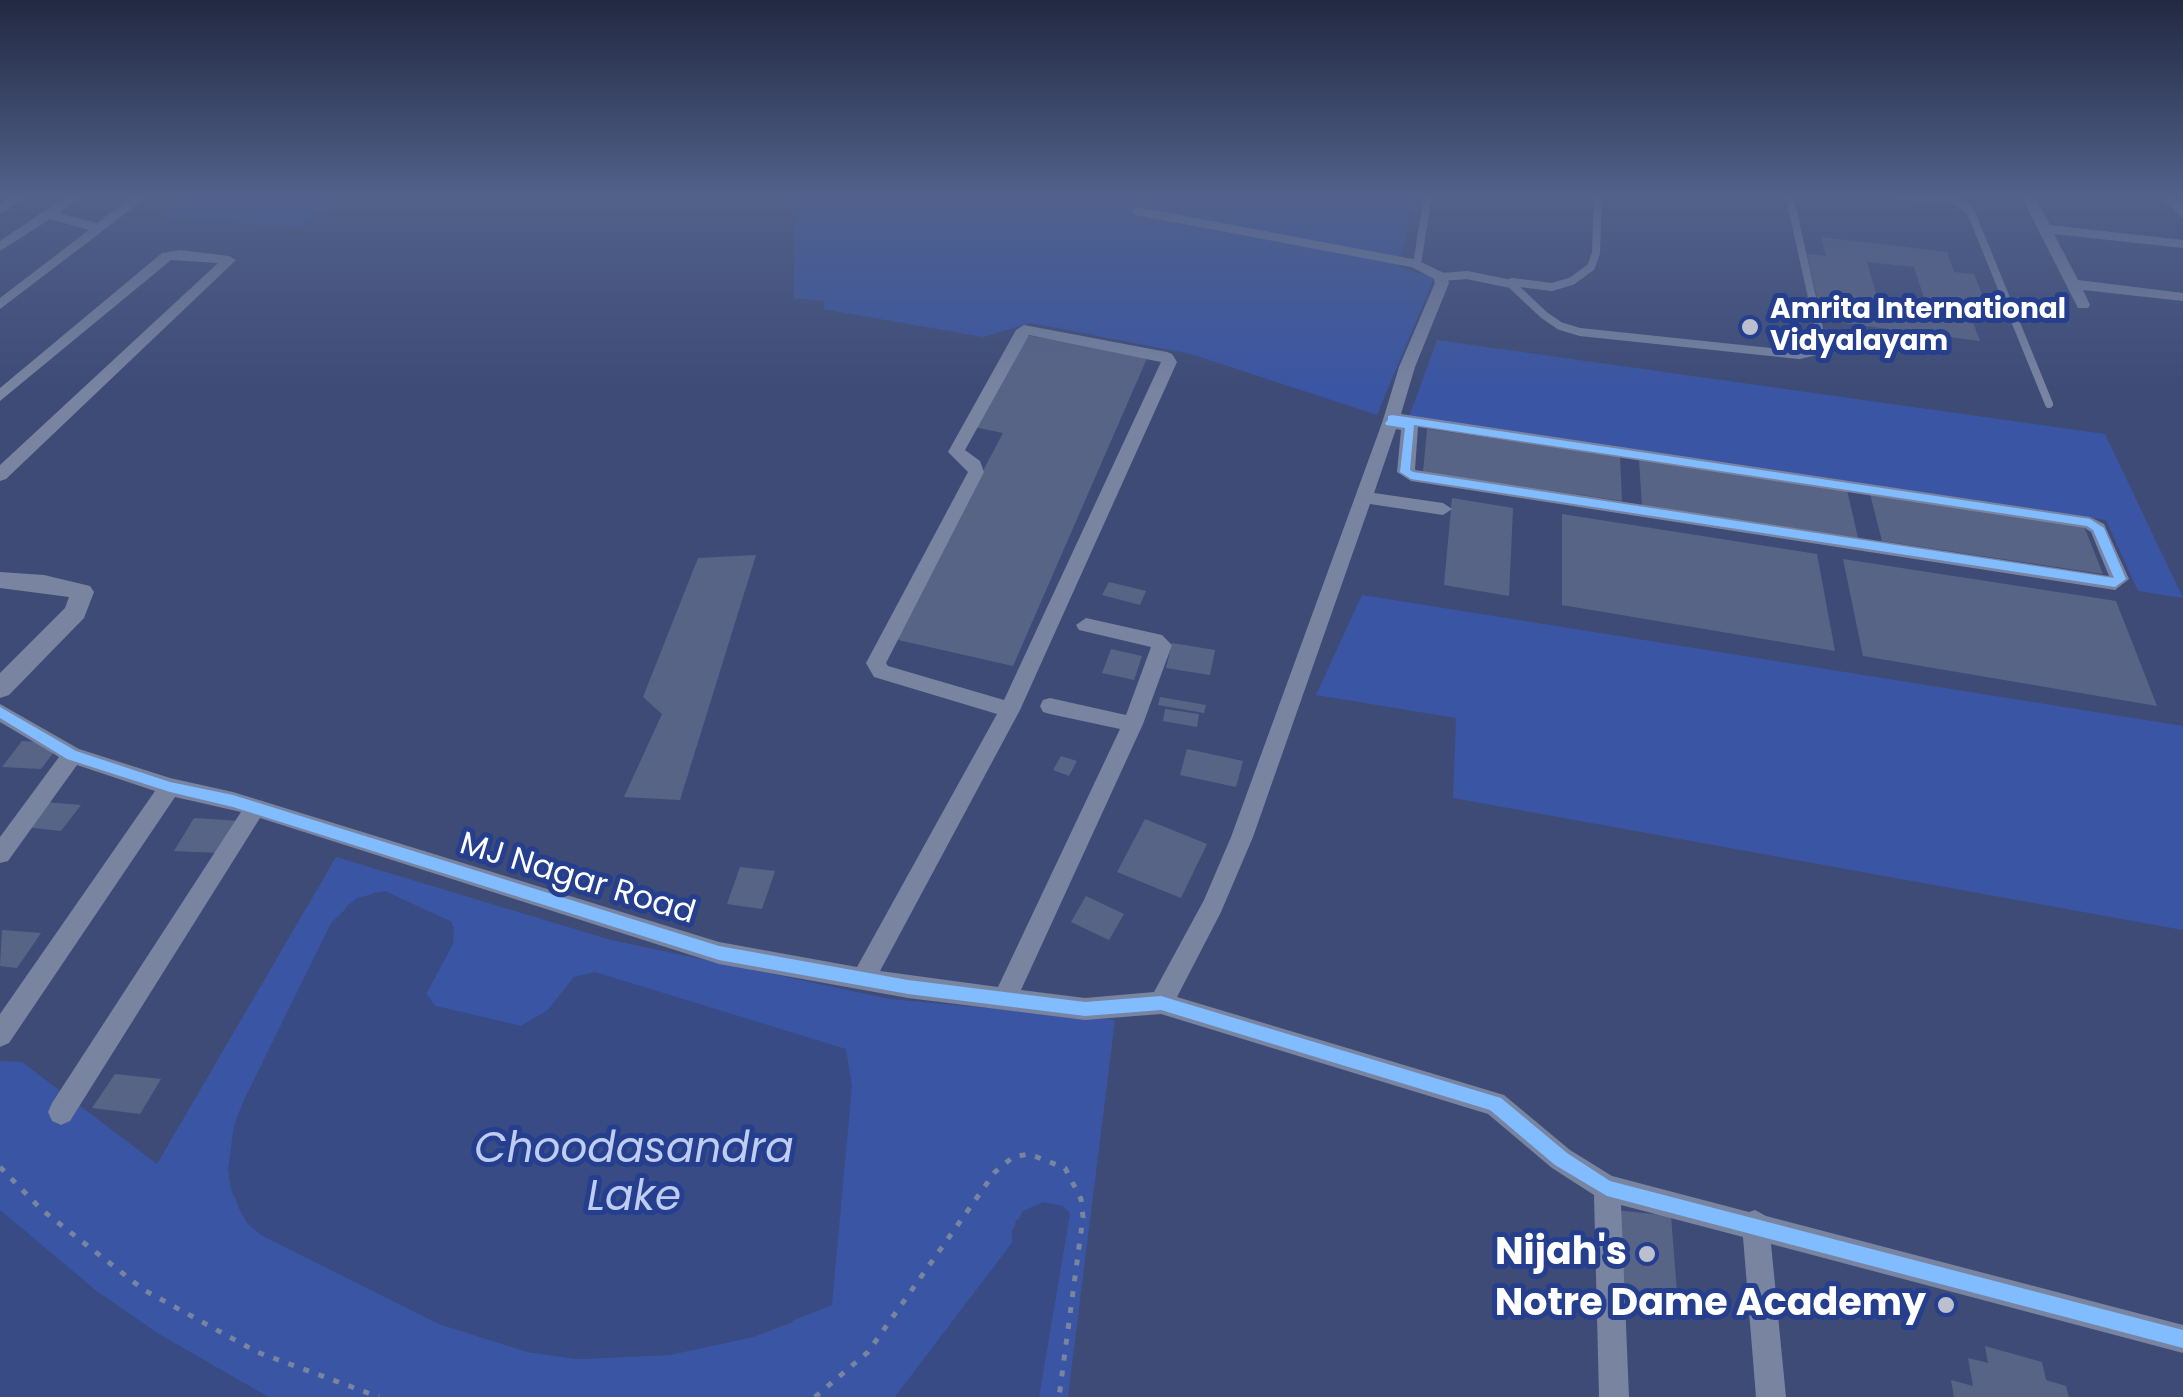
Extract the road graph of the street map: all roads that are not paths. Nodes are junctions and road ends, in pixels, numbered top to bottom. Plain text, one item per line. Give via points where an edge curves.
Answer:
1 (58, 259) edge
2 (162, 259) edge
3 (222, 259) edge
4 (1392, 259) edge
5 (1418, 259) edge
6 (1594, 259) edge
7 (1804, 259) edge
8 (1990, 259) edge
9 (2059, 259) edge
10 (1417, 264) junction
11 (1441, 276) junction
12 (1494, 278) junction
13 (2072, 284) junction
14 (2183, 297) edge
15 (0, 305) edge
16 (2083, 305) dead end
17 (0, 396) edge
18 (2049, 404) dead end
19 (1401, 422) junction
20 (0, 475) edge
21 (1364, 497) junction
22 (1444, 509) dead end
23 (0, 580) edge
24 (1086, 625) dead end
25 (0, 688) edge
26 (1050, 706) dead end
27 (1010, 710) junction
28 (0, 712) edge
29 (1133, 724) junction
30 (72, 755) junction
31 (170, 787) junction
32 (255, 808) junction
33 (0, 854) edge
34 (863, 979) junction
35 (1005, 998) junction
36 (1161, 1003) junction
37 (0, 1036) edge
38 (61, 1112) dead end
39 (1606, 1188) junction
40 (1754, 1224) junction
41 (2183, 1339) edge
42 (1614, 1397) edge
43 (1770, 1397) edge

1 - 15 street
2 - 17 street
3 - 20 street via 229,260
4 - 10 lane
5 - 10 lane
6 - 12 lane via 1572,281 1552,287
7 - 12 lane via 1822,342 1799,355 1580,332 1560,326 1511,284
8 - 18 lane
9 - 13 street
10 - 11 street
11 - 12 lane
11 - 19 street via 1407,366
13 - 14 street
13 - 16 street
19 - 19 street via 2090,522 2119,582 1411,475 1405,472
19 - 21 street
21 - 22 street
21 - 36 street via 1242,837
23 - 25 street via 82,592 76,612
24 - 29 street via 1162,645
26 - 29 street
27 - 27 street via 1161,380 1167,357 1024,330 956,452 976,472 876,662 881,672
27 - 34 street
28 - 30 street, MJ Nagar Road
29 - 35 street
30 - 31 street, MJ Nagar Road
30 - 33 street
31 - 32 street, MJ Nagar Road
31 - 37 street
32 - 34 street, MJ Nagar Road via 718,954
32 - 38 street
34 - 35 street, MJ Nagar Road
35 - 36 street, MJ Nagar Road via 1085,1009
36 - 39 street via 1495,1104
39 - 40 street
39 - 42 street
40 - 41 street
40 - 43 street

